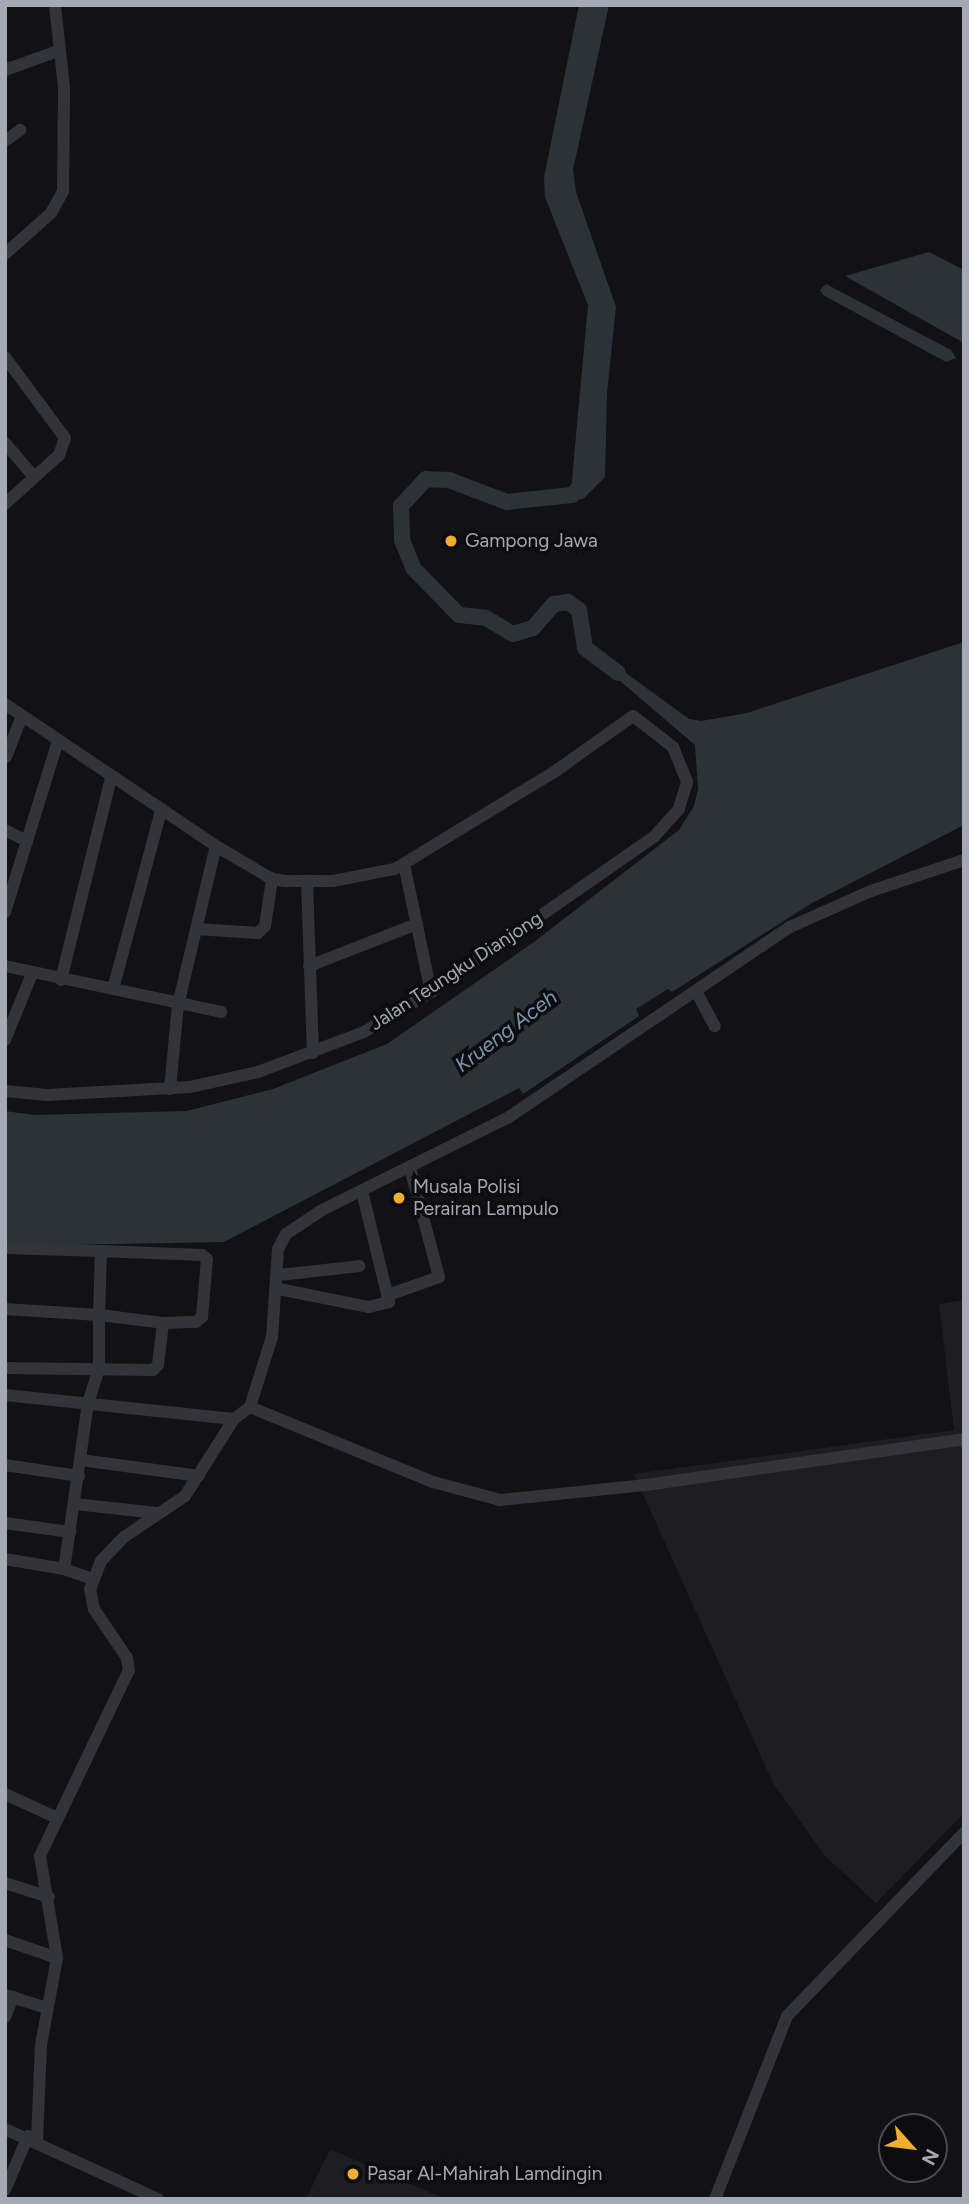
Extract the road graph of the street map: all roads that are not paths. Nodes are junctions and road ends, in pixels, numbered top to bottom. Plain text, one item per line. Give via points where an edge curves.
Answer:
1 (55, 5) edge
2 (58, 51) junction
3 (5, 70) edge
4 (20, 130) dead end
5 (6, 140) edge
6 (5, 254) edge
7 (5, 357) edge
8 (5, 443) edge
9 (34, 477) junction
10 (5, 504) edge
11 (5, 704) edge
12 (22, 716) junction
13 (58, 741) junction
14 (6, 757) edge
15 (111, 778) junction
16 (161, 811) junction
17 (5, 830) edge
18 (27, 841) junction
19 (216, 846) junction
20 (964, 860) edge
21 (404, 864) junction
22 (272, 879) junction
23 (307, 882) junction
24 (5, 912) edge
25 (417, 924) junction
26 (196, 929) junction
27 (5, 966) edge
28 (309, 966) junction
29 (32, 974) junction
30 (61, 980) junction
31 (113, 989) junction
32 (696, 991) junction
33 (431, 992) junction
34 (178, 1005) junction
35 (221, 1012) dead end
36 (715, 1026) dead end
37 (5, 1040) edge
38 (313, 1053) junction
39 (170, 1089) junction
40 (5, 1091) edge
41 (410, 1168) junction
42 (362, 1191) junction
43 (5, 1248) edge
44 (101, 1251) junction
45 (359, 1266) dead end
46 (279, 1275) junction
47 (279, 1289) junction
48 (388, 1295) junction
49 (5, 1309) edge
50 (99, 1315) junction
51 (163, 1323) junction
52 (5, 1368) edge
53 (99, 1369) junction
54 (5, 1395) edge
55 (88, 1403) junction
56 (250, 1407) junction
57 (234, 1419) junction
58 (964, 1439) edge
59 (81, 1460) junction
60 (5, 1465) edge
61 (79, 1476) junction
62 (199, 1476) junction
63 (75, 1504) junction
64 (157, 1513) junction
65 (5, 1523) edge
66 (71, 1532) junction
67 (5, 1559) edge
68 (64, 1569) junction
69 (93, 1579) junction
70 (5, 1794) edge
71 (48, 1813) junction
72 (964, 1833) edge
73 (5, 1884) edge
74 (43, 1896) junction
75 (5, 1940) edge
76 (57, 1958) junction
77 (9, 1996) edge
78 (42, 2007) junction
79 (5, 2017) edge
80 (5, 2129) edge
81 (33, 2138) junction
82 (18, 2159) junction
83 (5, 2190) edge
84 (158, 2199) edge
85 (715, 2199) edge

1 - 2 street
2 - 3 street
2 - 6 street via 64,88 63,191 51,213
4 - 5 street
7 - 9 street via 65,438 59,455
8 - 9 street
9 - 10 street
11 - 12 street
12 - 13 street
12 - 14 street
13 - 15 street
13 - 18 street
15 - 16 street
15 - 30 street
16 - 19 street
16 - 31 street
17 - 18 street
18 - 24 street
19 - 22 street
19 - 26 street
20 - 32 street via 871,891 790,927
21 - 23 street via 382,873
21 - 25 street
21 - 33 street, Jalan Teungku Dianjong via 557,770 633,716 664,738 684,768 685,795 673,819
22 - 23 street
22 - 26 street via 265,926 258,933
23 - 28 street
25 - 28 street
25 - 33 street
26 - 34 street
27 - 29 street
28 - 38 street
29 - 30 street
29 - 37 street
30 - 31 street
31 - 34 street
32 - 36 street
32 - 41 street via 509,1118
33 - 38 street, Jalan Teungku Dianjong via 383,1022
34 - 35 street
34 - 39 street
38 - 39 street, Jalan Teungku Dianjong via 238,1077
39 - 40 street, Jalan Teungku Dianjong via 47,1095
41 - 42 street
41 - 48 street via 439,1277
42 - 46 street via 307,1219 283,1238 278,1249
42 - 48 street
43 - 44 street
44 - 50 street
44 - 51 street via 206,1258 200,1320
45 - 46 street
46 - 47 street
47 - 48 street via 369,1307 389,1302
47 - 56 street via 276,1325
49 - 50 street
50 - 51 street
50 - 53 street
51 - 53 street via 156,1368
52 - 53 street
53 - 55 street
54 - 55 street
55 - 57 street
55 - 59 street
56 - 57 street
56 - 58 street via 433,1482 500,1500 646,1485
57 - 62 street
59 - 61 street
59 - 62 street
60 - 61 street
61 - 63 street
62 - 64 street via 177,1504
63 - 64 street
63 - 66 street
64 - 69 street via 124,1537 101,1561
65 - 66 street
66 - 68 street
67 - 68 street
68 - 69 street
69 - 71 street via 90,1597 94,1609 127,1658 129,1670
70 - 71 street
71 - 74 street via 40,1856
72 - 85 street via 787,2015
73 - 74 street
74 - 76 street
75 - 76 street
76 - 78 street
77 - 78 street
77 - 79 street
78 - 81 street
80 - 81 street
80 - 82 street
81 - 82 street
81 - 84 street
82 - 83 street

